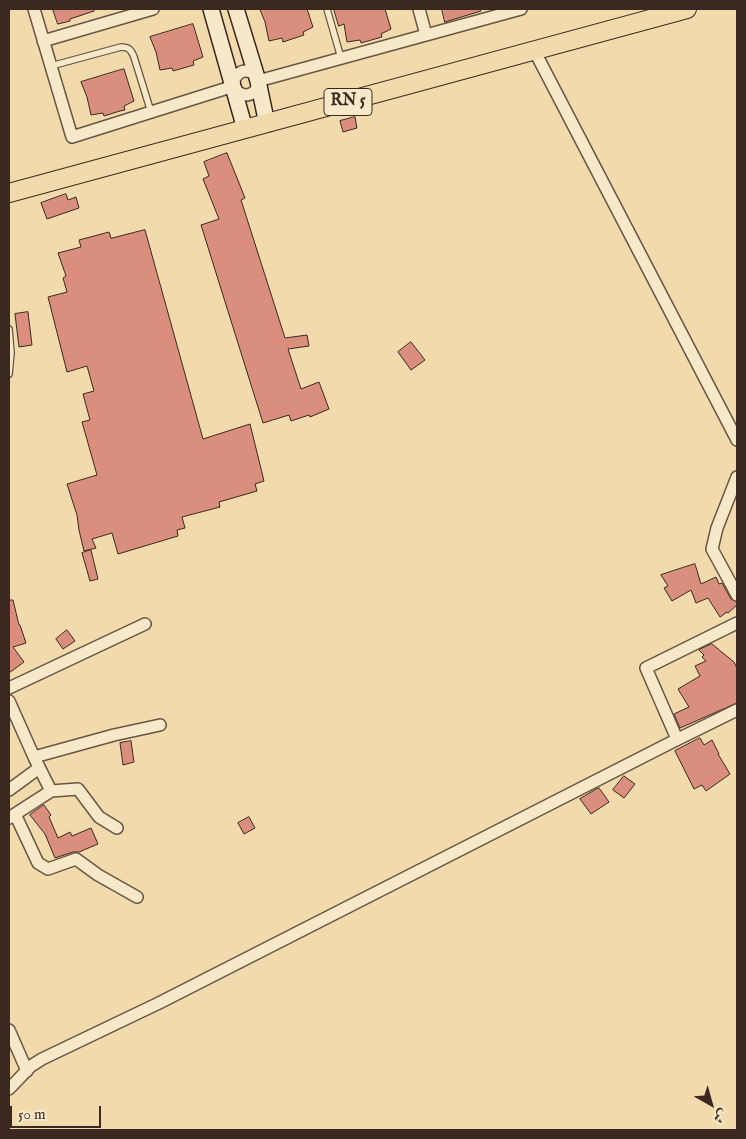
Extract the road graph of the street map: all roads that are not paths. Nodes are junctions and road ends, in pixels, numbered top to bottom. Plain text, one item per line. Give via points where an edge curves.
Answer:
1 (34, 9) edge
2 (153, 9) edge
3 (211, 9) edge
4 (236, 9) edge
5 (327, 9) edge
6 (419, 9) edge
7 (521, 9) edge
8 (687, 9) edge
9 (426, 35) junction
10 (43, 41) junction
11 (534, 50) junction
12 (341, 58) junction
13 (50, 66) junction
14 (258, 81) junction
15 (234, 86) junction
16 (151, 112) junction
17 (267, 124) junction
18 (246, 129) junction
19 (9, 193) edge
20 (9, 329) edge
21 (9, 374) edge
22 (737, 440) edge
23 (737, 477) edge
24 (737, 595) edge
25 (737, 623) edge
26 (145, 624) dead end
27 (9, 688) edge
28 (9, 701) edge
29 (737, 710) edge
30 (160, 725) dead end
31 (677, 739) junction
32 (37, 763) junction
33 (9, 790) edge
34 (51, 791) junction
35 (12, 816) edge
36 (117, 828) dead end
37 (137, 897) dead end
38 (9, 1030) edge
39 (27, 1071) junction
40 (9, 1089) edge

1 - 10 street
2 - 10 street
3 - 15 street
4 - 14 street
5 - 12 lane
6 - 9 street
7 - 9 street
8 - 11 main road, RN 5
9 - 12 street
10 - 13 street
11 - 17 main road, RN 5
11 - 22 street
12 - 14 street
13 - 16 lane via 127,47 134,57
13 - 16 street via 72,137
14 - 15 street via 257,89 246,95 238,93
14 - 15 street via 251,71 243,71 234,78
14 - 17 street
15 - 16 street
15 - 18 street
17 - 18 main road, RN 5
18 - 19 main road, RN 5
20 - 21 lane
23 - 24 street via 716,528 712,549
25 - 31 street via 646,668
26 - 27 street
28 - 32 street
29 - 31 street
30 - 32 street via 114,735
31 - 39 street via 159,1003 42,1059
32 - 33 street
32 - 34 street
34 - 35 street
34 - 36 street via 78,788 99,816
35 - 37 street via 38,863 48,870 76,859
38 - 39 street
39 - 40 street

